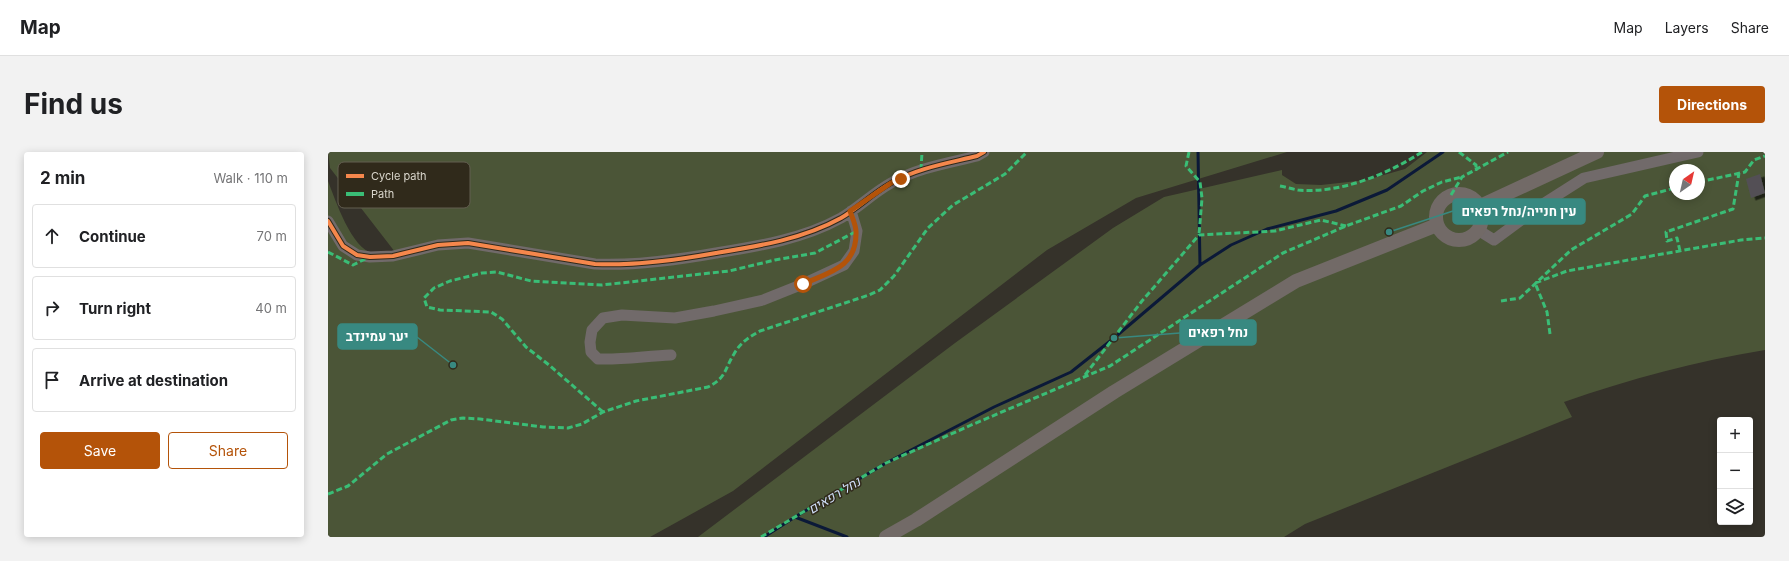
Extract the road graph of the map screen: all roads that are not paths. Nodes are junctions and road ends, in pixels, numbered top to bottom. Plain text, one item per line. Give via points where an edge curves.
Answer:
1 (984, 152) edge
2 (1597, 152) edge
3 (1698, 152) edge
4 (1480, 206) junction
5 (850, 211) junction
6 (328, 221) edge
7 (1437, 225) junction
8 (1478, 230) junction
9 (671, 355) dead end
10 (886, 537) edge

1 - 5 street via 921,170 891,183
2 - 4 main road
3 - 8 street via 1584,178 1494,240
4 - 7 main road via 1464,194 1451,195 1437,210
4 - 8 main road via 1482,220
5 - 6 street via 841,218 794,238 757,247 679,260 612,265 468,243 438,245 393,256 357,255 343,246
5 - 9 street via 857,231 854,251 844,265 803,284 763,300 714,312 675,318 622,315 603,318 592,330 591,352 598,360
7 - 8 main road via 1445,236 1457,240 1471,238
7 - 10 main road via 1296,281 1114,392

